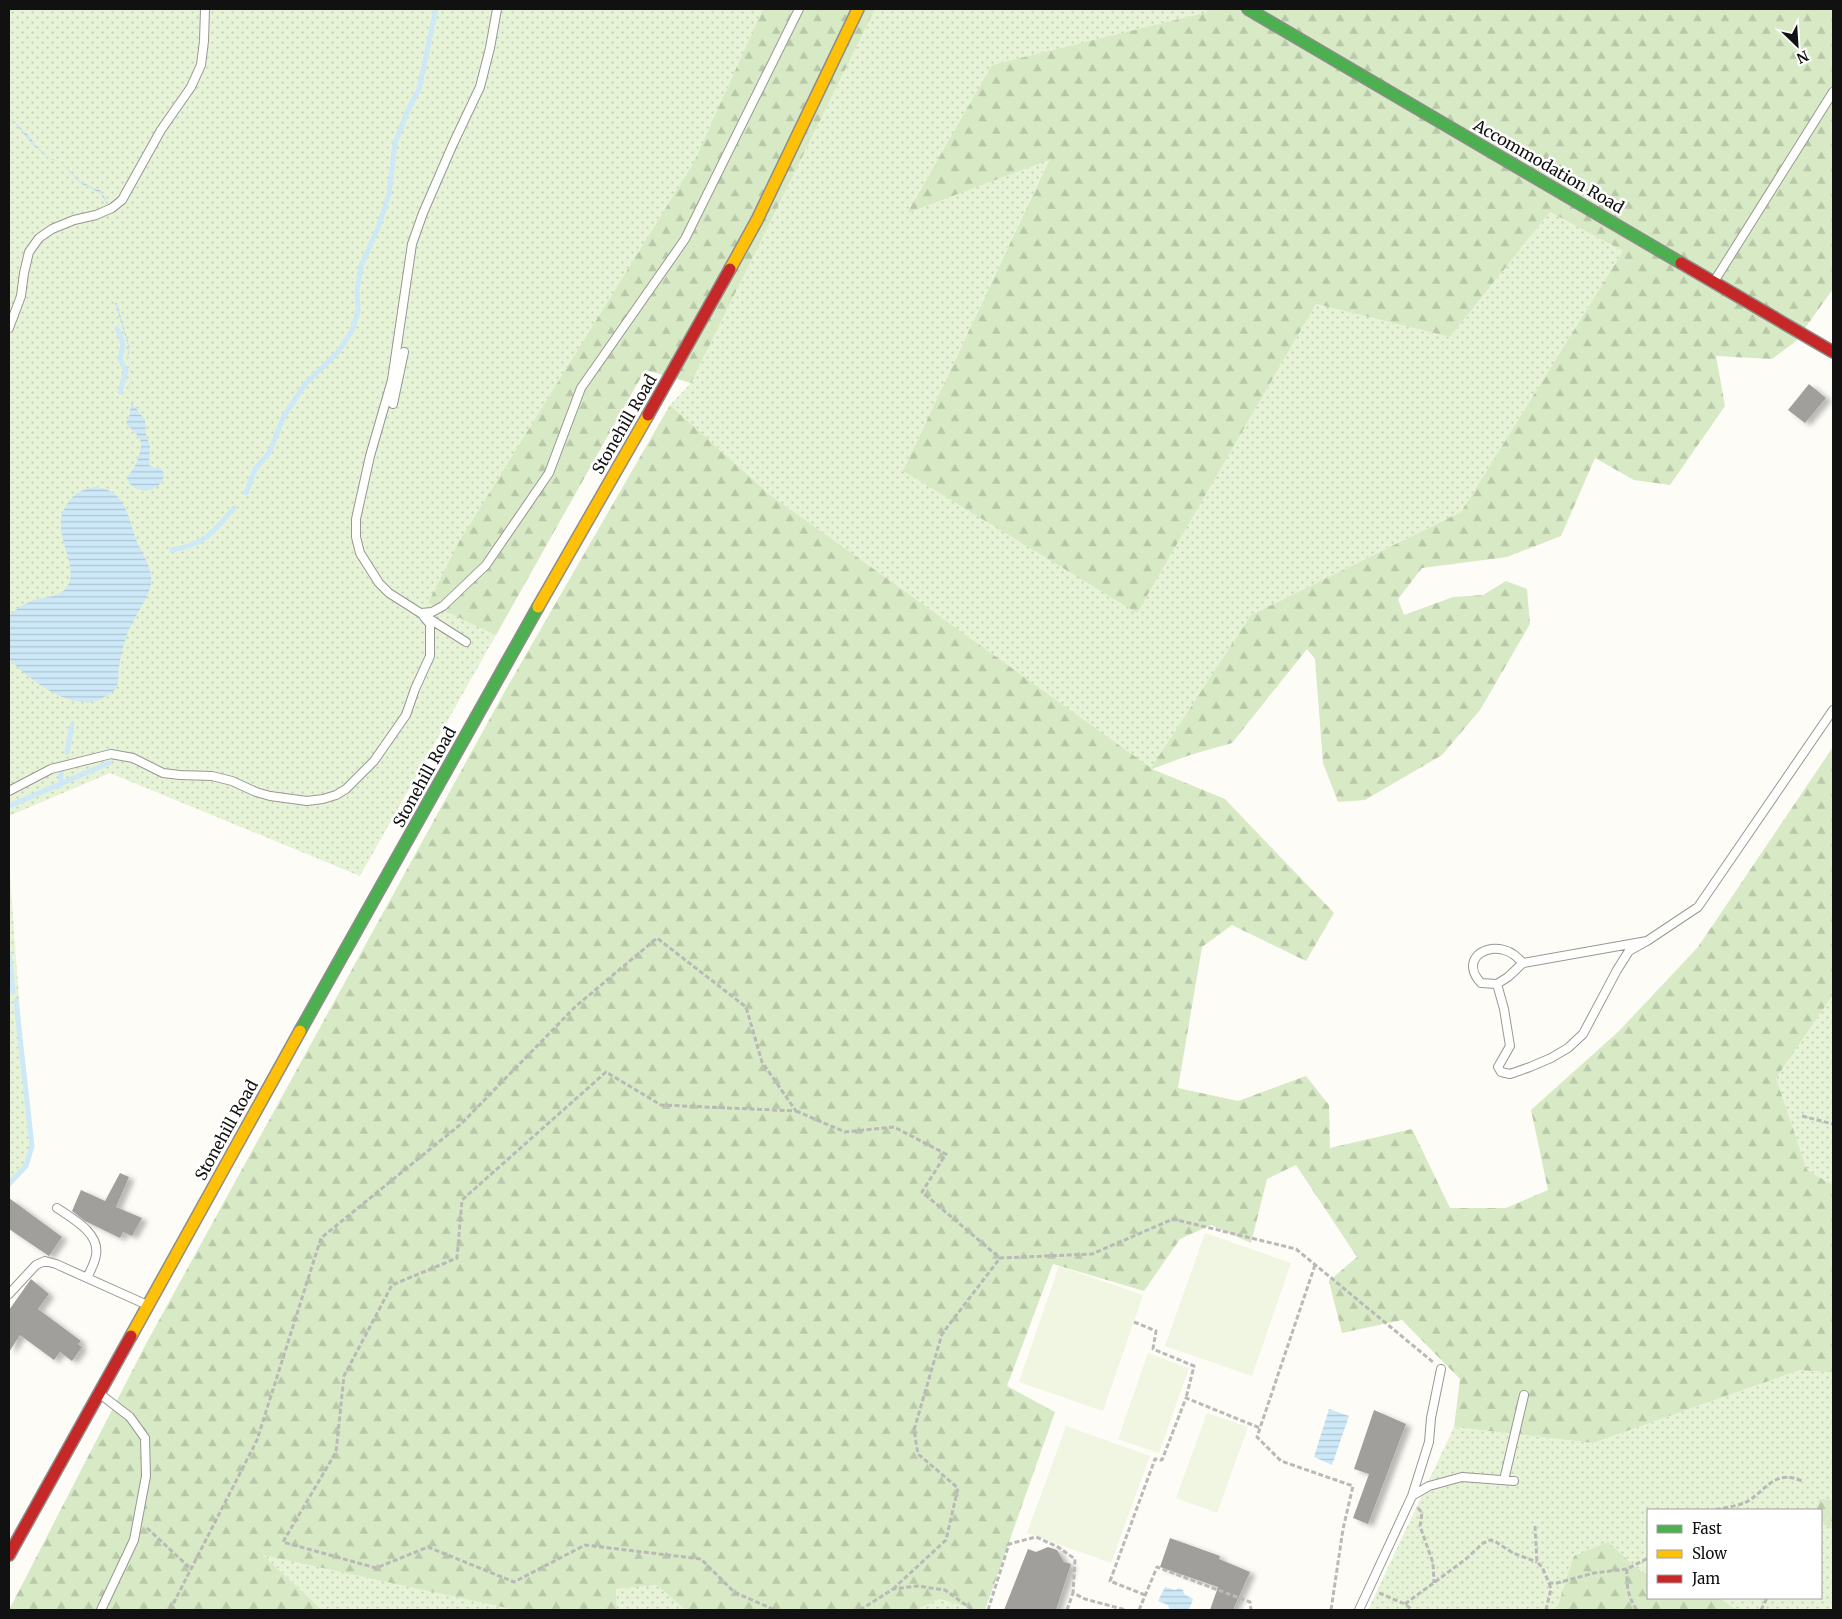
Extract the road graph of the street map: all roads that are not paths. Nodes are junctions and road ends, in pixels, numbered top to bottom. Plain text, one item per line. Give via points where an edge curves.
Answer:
1 (205, 9) edge
2 (497, 9) edge
3 (799, 9) edge
4 (858, 9) edge
5 (1248, 9) edge
6 (1833, 92) edge
7 (1714, 282) junction
8 (9, 328) edge
9 (404, 352) dead end
10 (1833, 352) edge
11 (393, 404) dead end
12 (421, 613) junction
13 (466, 642) dead end
14 (1833, 710) edge
15 (9, 791) edge
16 (1647, 941) junction
17 (1523, 963) junction
18 (1496, 984) junction
19 (58, 1208) dead end
20 (87, 1278) junction
21 (9, 1294) edge
22 (147, 1305) junction
23 (1441, 1369) road end
24 (98, 1393) junction
25 (1524, 1395) dead end
26 (1504, 1480) junction
27 (1514, 1481) dead end
28 (1412, 1496) junction
29 (9, 1556) edge
30 (101, 1610) edge
31 (1359, 1610) edge

1 - 8 lane via 201,65 122,200 112,208 74,220 39,238 29,252 21,296
2 - 12 lane via 480,86 452,144 412,244 392,380 356,519 356,537 368,568 389,593
3 - 12 lane via 685,238 581,388 549,473 486,565 443,606
4 - 22 street, Stonehill Road via 757,220
5 - 7 street, Accommodation Road
6 - 7 lane
7 - 10 street, Accommodation Road
9 - 11 lane
12 - 13 lane
12 - 15 lane via 430,624 430,656 406,715 374,762 346,789 336,794 307,801 270,796 232,781 163,772 133,758 111,754 63,764
14 - 16 lane via 1698,907
16 - 17 lane
16 - 18 lane via 1629,951 1583,1034 1552,1058 1510,1074 1501,1072 1498,1067 1510,1046
17 - 18 lane
17 - 18 lane via 1502,949 1484,951 1472,963 1476,978 1481,983
19 - 20 lane via 84,1228 97,1246
20 - 21 lane via 45,1261 36,1265
20 - 22 lane
22 - 24 street, Stonehill Road
23 - 28 lane via 1429,1442
24 - 29 street, Stonehill Road
24 - 30 lane via 130,1417 144,1438 146,1476 134,1540
25 - 26 lane
26 - 27 lane
26 - 28 lane via 1462,1477 1428,1486
28 - 31 lane

